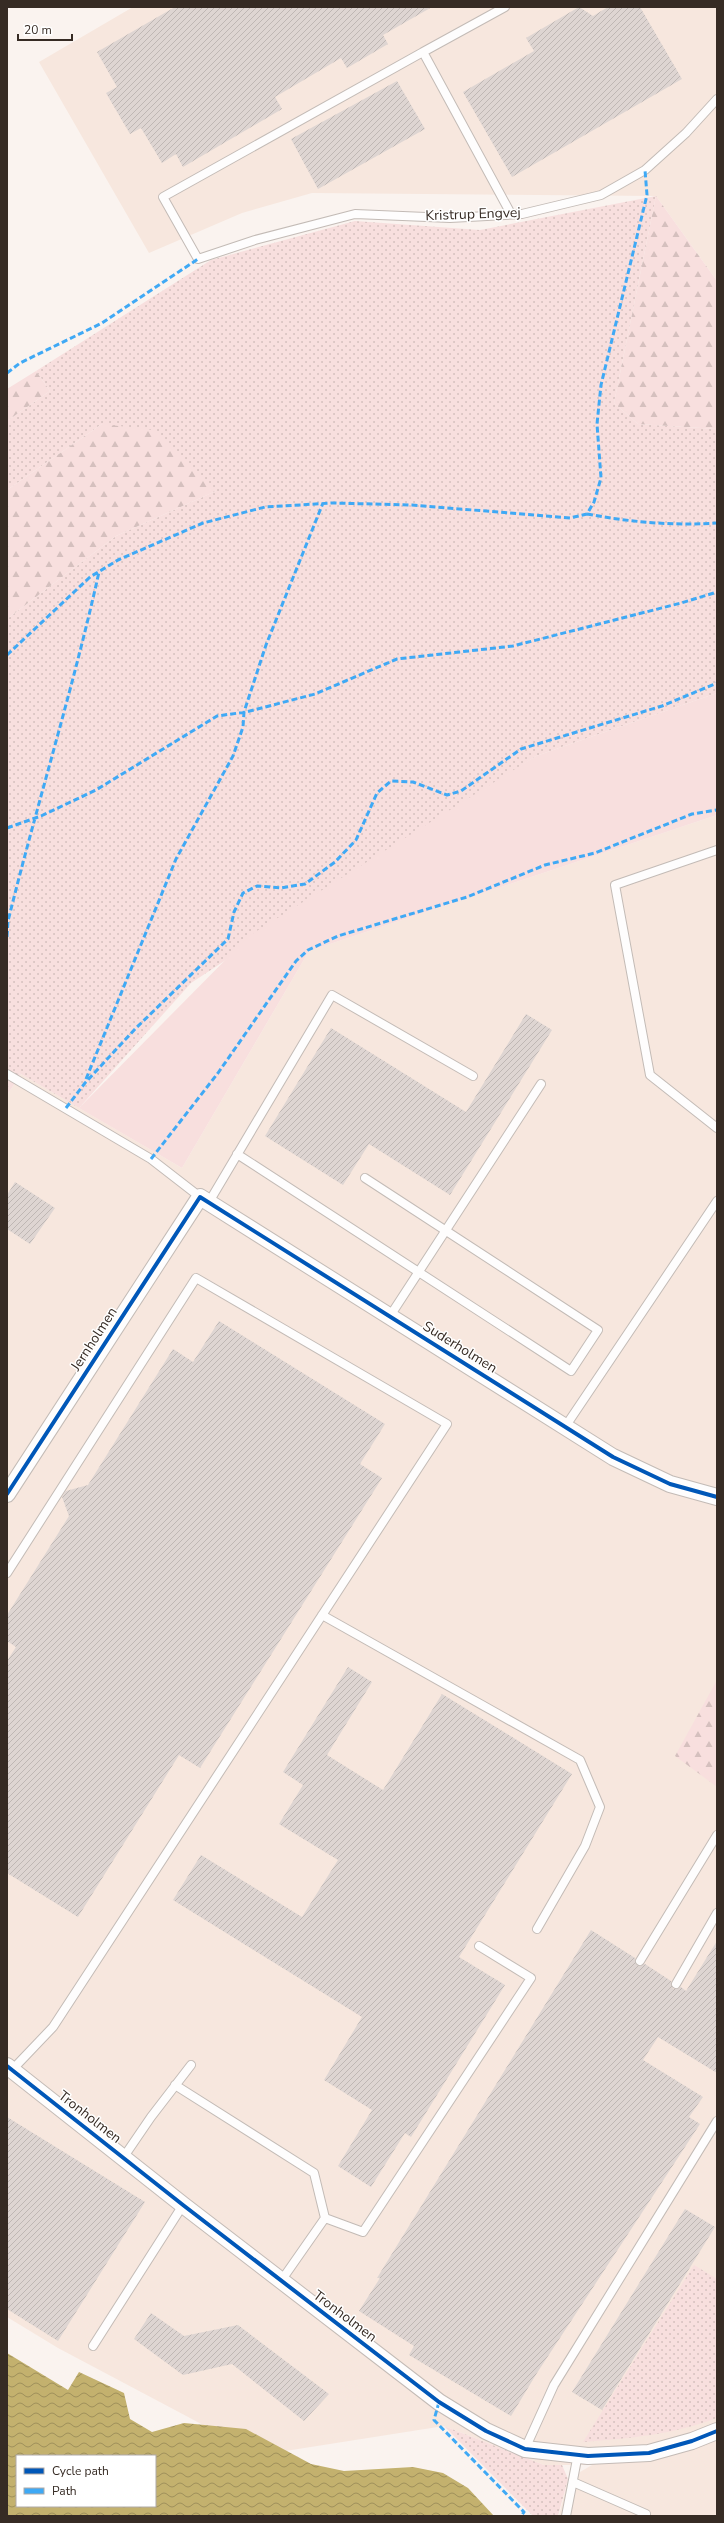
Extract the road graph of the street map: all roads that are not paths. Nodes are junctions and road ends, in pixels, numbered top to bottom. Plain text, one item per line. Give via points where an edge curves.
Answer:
1 (505, 7) edge
2 (423, 52) junction
3 (717, 99) edge
4 (511, 214) junction
5 (717, 850) edge
6 (7, 1074) edge
7 (473, 1076) dead end
8 (541, 1084) dead end
9 (717, 1128) edge
10 (237, 1154) junction
11 (365, 1178) dead end
12 (204, 1200) junction
13 (717, 1201) edge
14 (445, 1231) junction
15 (419, 1272) junction
16 (390, 1316) junction
17 (565, 1427) junction
18 (7, 1494) edge
19 (717, 1497) edge
20 (7, 1573) edge
21 (322, 1615) junction
22 (717, 1835) edge
23 (717, 1913) edge
24 (537, 1929) dead end
25 (480, 1946) dead end
26 (640, 1961) dead end
27 (676, 1984) dead end
28 (191, 2065) dead end
29 (10, 2068) edge
30 (175, 2085) junction
31 (717, 2121) edge
32 (123, 2158) junction
33 (183, 2206) junction
34 (325, 2218) junction
35 (281, 2281) junction
36 (93, 2346) dead end
37 (717, 2431) edge
38 (526, 2449) junction
39 (578, 2454) junction
40 (573, 2482) junction
41 (566, 2516) edge
42 (645, 2516) edge

1 - 2 lane
2 - 4 lane
2 - 4 lane, Kristrup Engvej via 163,197 198,259 255,240 355,214 450,218
3 - 4 lane, Kristrup Engvej via 686,134 645,170 601,195 522,214
5 - 9 lane via 615,885 650,1075
6 - 12 lane via 151,1159
7 - 10 lane via 332,995
8 - 14 lane
10 - 12 lane
10 - 15 lane
11 - 14 lane
12 - 16 street, Suderholmen
12 - 18 street, Jernholmen
13 - 17 lane
14 - 15 lane
14 - 15 lane via 598,1330 571,1371
15 - 16 lane
16 - 17 street, Suderholmen
17 - 19 street, Suderholmen via 613,1457 670,1484
20 - 21 lane via 196,1278 447,1424
21 - 24 lane via 580,1760 600,1807 585,1846
21 - 29 lane via 53,2027
22 - 26 lane
23 - 27 lane
25 - 34 lane via 531,1978 363,2232
28 - 30 lane
29 - 32 street, Tronholmen
30 - 32 lane
30 - 34 lane via 314,2173
31 - 38 lane via 554,2385
32 - 33 street, Tronholmen
33 - 35 street, Tronholmen
33 - 36 lane
34 - 35 lane
35 - 38 street, Tronholmen via 439,2402 486,2431
37 - 39 street, Tronholmen via 649,2453
38 - 39 street, Tronholmen
39 - 40 lane
40 - 41 lane
40 - 42 lane via 646,2514

